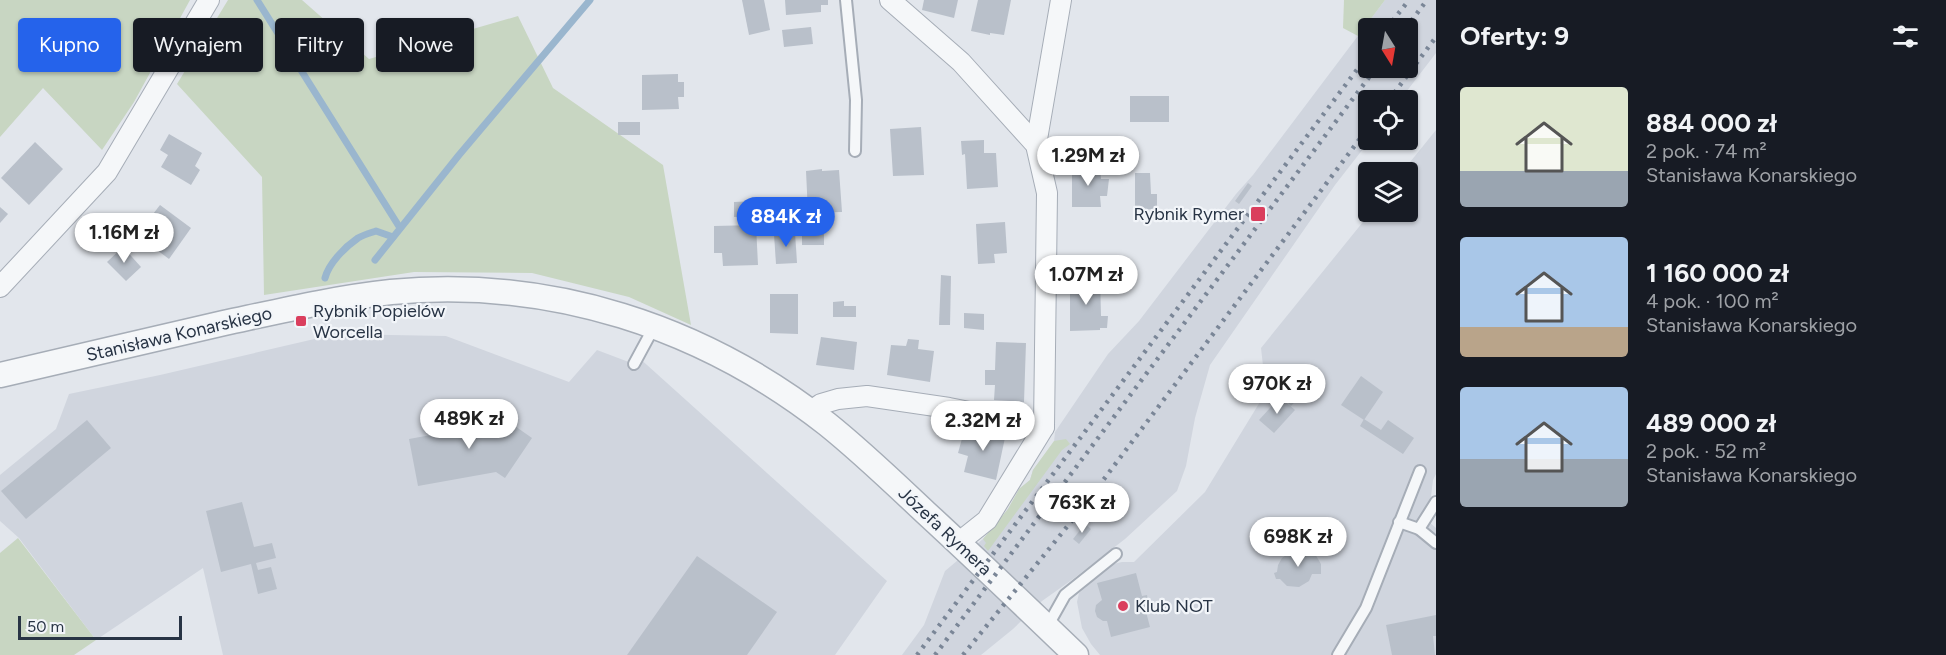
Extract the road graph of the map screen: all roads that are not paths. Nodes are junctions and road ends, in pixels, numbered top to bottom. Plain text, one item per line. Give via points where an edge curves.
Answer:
1 (209, 0) edge
2 (846, 0) edge
3 (890, 0) edge
4 (1060, 0) edge
5 (1036, 144) junction
6 (855, 151) dead end
7 (0, 287) edge
8 (654, 326) junction
9 (634, 364) dead end
10 (1, 374) edge
11 (810, 412) junction
12 (1044, 428) junction
13 (1420, 471) dead end
14 (1436, 502) edge
15 (1399, 522) junction
16 (1419, 529) junction
17 (958, 543) junction
18 (1436, 543) edge
19 (1116, 554) dead end
20 (1047, 627) junction
21 (1076, 655) edge
22 (1338, 655) edge

1 - 7 street via 107,172
2 - 6 lane via 856,100
3 - 5 street via 961,63
4 - 5 street
5 - 12 street via 1047,193
8 - 9 lane
8 - 10 street, Stanisława Konarskiego via 584,305 535,296 393,292 305,306
8 - 11 street, Stanisława Konarskiego via 763,380
11 - 12 street via 838,399 867,396
11 - 17 street, Józefa Rymera
12 - 17 street via 987,520
13 - 15 lane
14 - 16 lane
15 - 16 lane
15 - 22 lane via 1366,608
16 - 18 lane
17 - 20 street, Józefa Rymera
19 - 20 lane via 1065,595
20 - 21 street, Józefa Rymera

